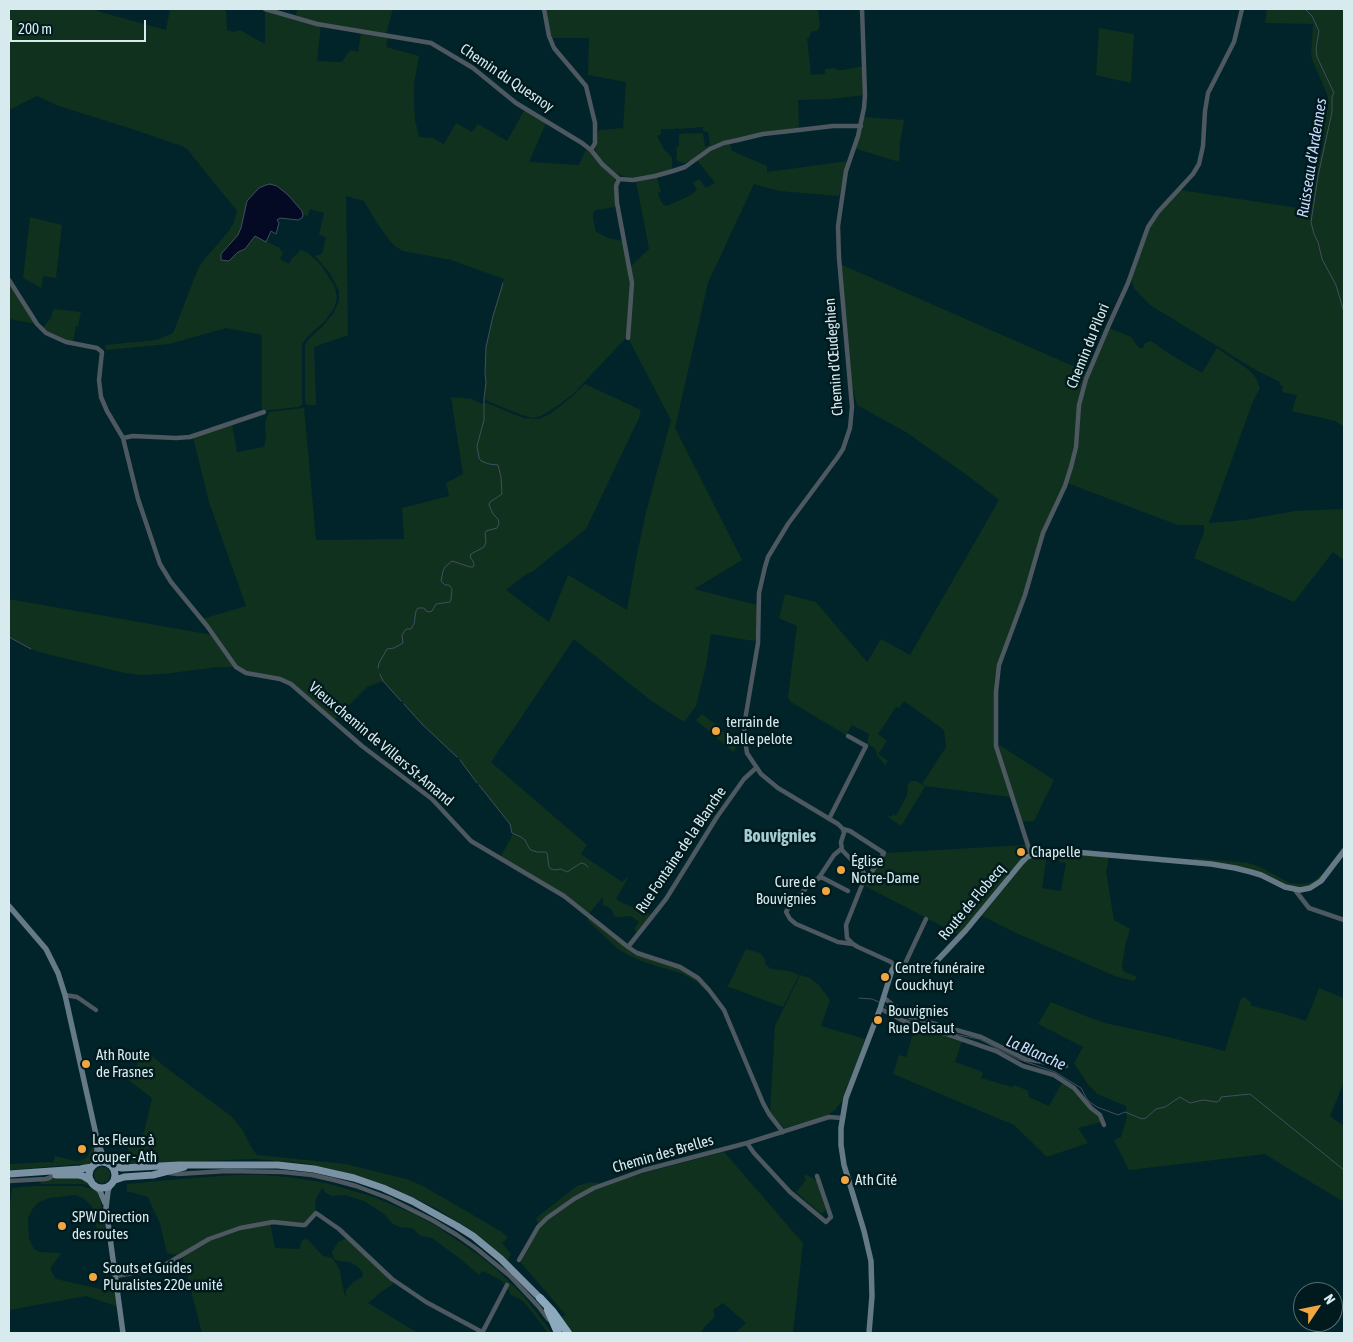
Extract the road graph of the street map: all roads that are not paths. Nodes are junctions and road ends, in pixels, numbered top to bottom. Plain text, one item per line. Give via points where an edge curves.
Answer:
1 (265, 9) edge
2 (544, 9) edge
3 (862, 9) edge
4 (1242, 9) edge
5 (861, 126) junction
6 (591, 150) junction
7 (619, 179) junction
8 (9, 280) edge
9 (628, 338) dead end
10 (264, 412) dead end
11 (123, 438) junction
12 (848, 736) dead end
13 (756, 768) junction
14 (829, 819) junction
15 (843, 829) junction
16 (841, 849) junction
17 (1344, 851) edge
18 (1031, 855) junction
19 (866, 875) junction
20 (819, 877) junction
21 (1295, 890) junction
22 (848, 892) dead end
23 (9, 906) edge
24 (926, 919) dead end
25 (1344, 920) edge
26 (853, 944) junction
27 (628, 947) junction
28 (895, 966) junction
29 (903, 968) junction
30 (65, 995) junction
31 (882, 1003) junction
32 (96, 1010) dead end
33 (1066, 1066) dead end
34 (842, 1118) junction
35 (1104, 1125) dead end
36 (783, 1132) junction
37 (97, 1139) junction
38 (747, 1143) junction
39 (110, 1165) junction
40 (189, 1165) junction
41 (93, 1166) junction
42 (163, 1172) junction
43 (31, 1173) junction
44 (9, 1174) edge
45 (54, 1175) junction
46 (817, 1176) dead end
47 (9, 1181) edge
48 (112, 1183) junction
49 (93, 1184) junction
50 (106, 1208) junction
51 (519, 1260) dead end
52 (116, 1276) junction
53 (507, 1285) dead end
54 (540, 1298) junction
55 (553, 1322) junction
56 (123, 1333) edge
57 (482, 1333) edge
58 (558, 1333) edge
59 (568, 1333) edge
60 (869, 1333) edge

1 - 6 street, Chemin du Quesnoy via 317,24 431,43 473,68 516,104
2 - 6 street via 554,48 586,86 595,123 595,142
3 - 5 street, Chemin d'Œudeghien via 865,95
4 - 18 street, Chemin du Pilori via 1234,42 1208,93 1199,164 1148,226 1128,283 1089,373 1079,405 1072,467 1043,533 1025,595 999,665 996,746
5 - 7 street via 833,126 744,138 716,146 685,167 673,171 633,180
5 - 13 street, Chemin d'Œudeghien via 846,171 838,226 852,407 850,428 843,448 768,557 762,576 758,643 744,733 747,753
6 - 7 street, Chemin du Quesnoy
7 - 9 street via 617,203 632,283
8 - 11 street, Vieux chemin de Villers St-Amand via 46,333 66,342 100,349 101,397
10 - 11 street via 190,437
11 - 27 street, Vieux chemin de Villers St-Amand via 140,504 162,569 236,667 243,672 290,684 362,746 432,799 472,841 564,896
12 - 14 street via 866,746
13 - 14 street via 778,788
13 - 27 street, Rue Fontaine de la Blanche via 744,778 666,899
14 - 15 street
15 - 16 street
15 - 19 street via 884,852 871,873
16 - 19 street
16 - 20 street
17 - 21 street via 1321,881 1310,888
18 - 21 street via 1063,852 1211,864 1261,875
18 - 29 street, Route de Flobecq via 932,966 918,971
19 - 26 street via 846,926 847,938
20 - 22 street
20 - 26 street via 789,907 788,916 796,924 838,942
21 - 25 street via 1309,908
23 - 30 street via 52,959
24 - 29 street
26 - 28 street
27 - 36 street, Vieux chemin de Villers St-Amand via 686,970 709,990 727,1016 765,1108
28 - 29 street, Route de Flobecq
28 - 31 street
30 - 32 street via 77,997
30 - 37 street
31 - 33 street via 906,1016 981,1037 1025,1059
31 - 34 street via 849,1089
31 - 35 street via 909,1024 982,1046 1023,1066 1054,1075 1074,1088 1100,1115
34 - 36 street, Chemin des Brelles via 829,1117
34 - 60 street via 842,1153 872,1270
36 - 38 street, Chemin des Brelles
37 - 39 street
37 - 41 street
38 - 46 street via 790,1192 826,1222 832,1218
38 - 51 street, Chemin des Brelles via 644,1170 581,1194 538,1227
39 - 40 main road via 122,1168
39 - 41 main road via 101,1162
39 - 48 main road via 116,1173
40 - 42 main road
40 - 54 main road via 298,1167 339,1174 383,1188 428,1209 473,1236 507,1264
41 - 43 main road
41 - 49 main road via 89,1174
42 - 48 main road via 124,1177
42 - 55 street via 276,1171 334,1180 388,1198 432,1220 476,1249 510,1276
43 - 44 main road
43 - 45 main road
45 - 47 street via 45,1179
45 - 49 main road via 83,1176
48 - 49 main road via 102,1188
48 - 50 street
49 - 50 street via 100,1191
50 - 52 street
52 - 56 street
52 - 57 street via 157,1269 209,1239 240,1228 273,1222 302,1225 316,1213 392,1280
53 - 57 street
54 - 55 highway
54 - 59 highway
55 - 58 highway

